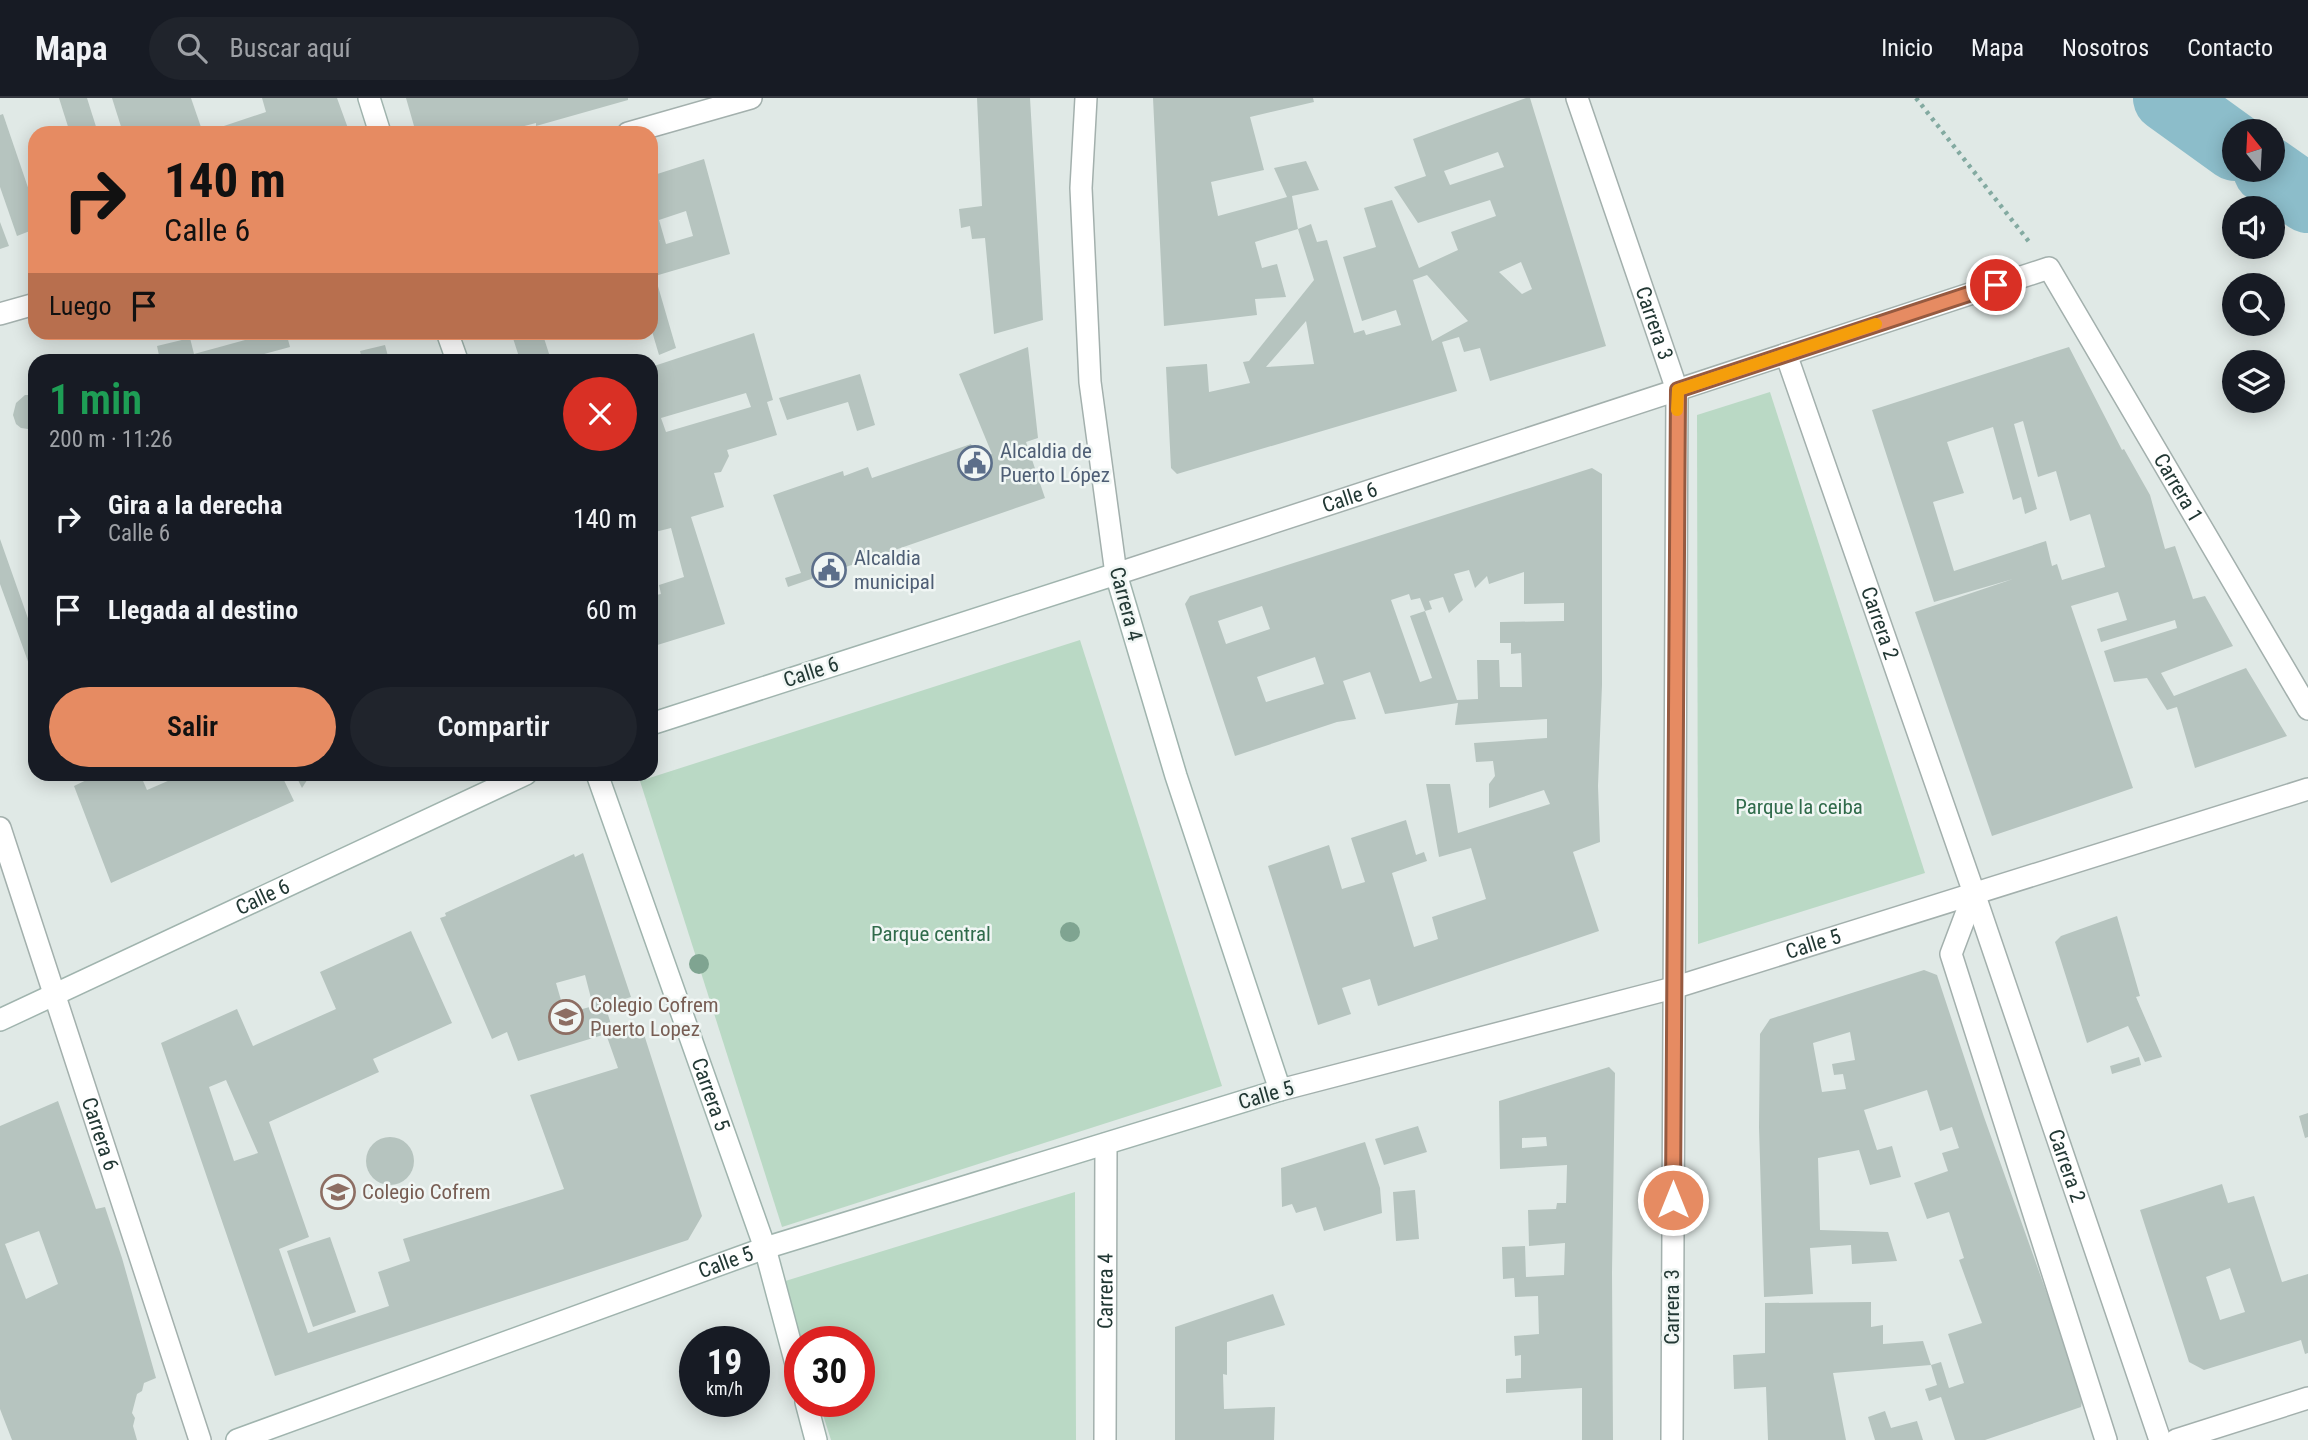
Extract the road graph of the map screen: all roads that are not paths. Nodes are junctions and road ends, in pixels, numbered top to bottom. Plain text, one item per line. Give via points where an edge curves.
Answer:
1 (369, 98) edge
2 (751, 98) edge
3 (1086, 98) edge
4 (1577, 98) edge
5 (378, 126) edge
6 (653, 126) edge
7 (2049, 268) joint
8 (28, 306) edge
9 (0, 314) edge
10 (1786, 354) junction
11 (1678, 390) junction
12 (1116, 573) junction
13 (2308, 709) edge
14 (658, 722) edge
15 (511, 781) edge
16 (599, 781) edge
17 (2308, 789) edge
18 (0, 828) edge
19 (1975, 893) junction
20 (1673, 988) junction
21 (54, 995) junction
22 (0, 1020) edge
23 (1280, 1090) junction
24 (1106, 1144) junction
25 (765, 1248) junction
26 (786, 1326) edge
27 (2308, 1398) edge
28 (810, 1417) edge
29 (200, 1440) edge
30 (237, 1440) edge
31 (816, 1440) edge
32 (1105, 1440) edge
33 (1672, 1440) edge
34 (2106, 1440) edge
35 (2160, 1440) edge
36 (2176, 1440) edge

1 - 5 street
2 - 6 street
3 - 12 street, Carrera 4 via 1081,188 1090,382
4 - 11 street, Carrera 3
7 - 10 street, Calle 6
7 - 13 street, Carrera 1
8 - 9 street
10 - 11 street, Calle 6
10 - 19 street, Carrera 2
11 - 12 street, Calle 6
11 - 20 street, Carrera 3
12 - 14 street, Calle 6
12 - 23 street, Carrera 4 via 1176,776
15 - 21 street, Calle 6
16 - 25 street, Carrera 5
17 - 19 street, Calle 5
18 - 21 street, Carrera 6
19 - 20 street, Calle 5
19 - 34 street via 1951,954
19 - 35 street, Carrera 2
20 - 23 street, Calle 5
20 - 33 street, Carrera 3
21 - 22 street, Calle 6
21 - 29 street, Carrera 6
23 - 24 street, Calle 5
24 - 25 street, Calle 5
24 - 32 street, Carrera 4
25 - 26 street, Carrera 5
25 - 30 street, Calle 5
27 - 36 street
28 - 31 street

